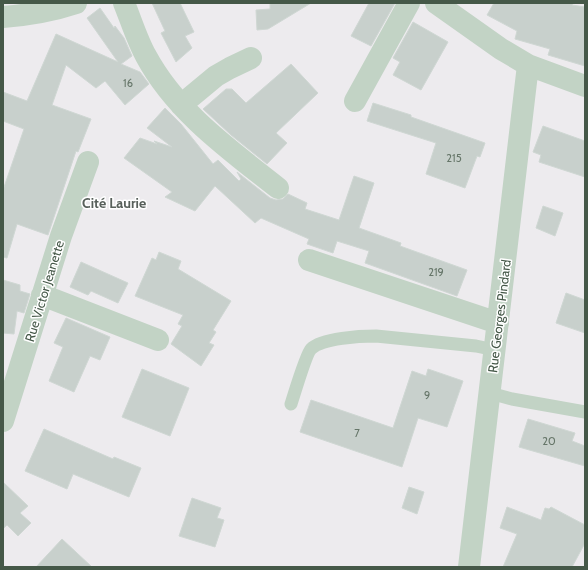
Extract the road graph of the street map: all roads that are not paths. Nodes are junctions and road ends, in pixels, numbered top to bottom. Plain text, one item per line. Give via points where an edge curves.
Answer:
1 (76, 3) edge
2 (124, 3) edge
3 (409, 3) edge
4 (436, 3) edge
5 (3, 17) edge
6 (251, 58) dead end
7 (528, 65) junction
8 (585, 86) edge
9 (355, 101) dead end
10 (181, 105) junction
11 (88, 162) dead end
12 (278, 188) dead end
13 (309, 260) dead end
14 (42, 295) junction
15 (498, 323) junction
16 (158, 340) dead end
17 (495, 350) junction
18 (490, 393) junction
19 (291, 404) dead end
20 (585, 412) edge
21 (3, 421) edge
22 (469, 567) edge

1 - 5 street via 56,10
2 - 10 street via 145,56
3 - 9 street
4 - 7 street
6 - 10 street via 216,76
7 - 8 street
7 - 15 street, Rue Georges Pindard
10 - 12 street via 230,150
11 - 14 street, Rue Victor Jeanette
13 - 15 street
14 - 16 street
14 - 21 street, Rue Victor Jeanette
15 - 17 street, Rue Georges Pindard
17 - 18 street, Rue Georges Pindard
17 - 19 lane via 362,336 320,343 310,350
18 - 20 lane via 512,400
18 - 22 street, Rue Georges Pindard

